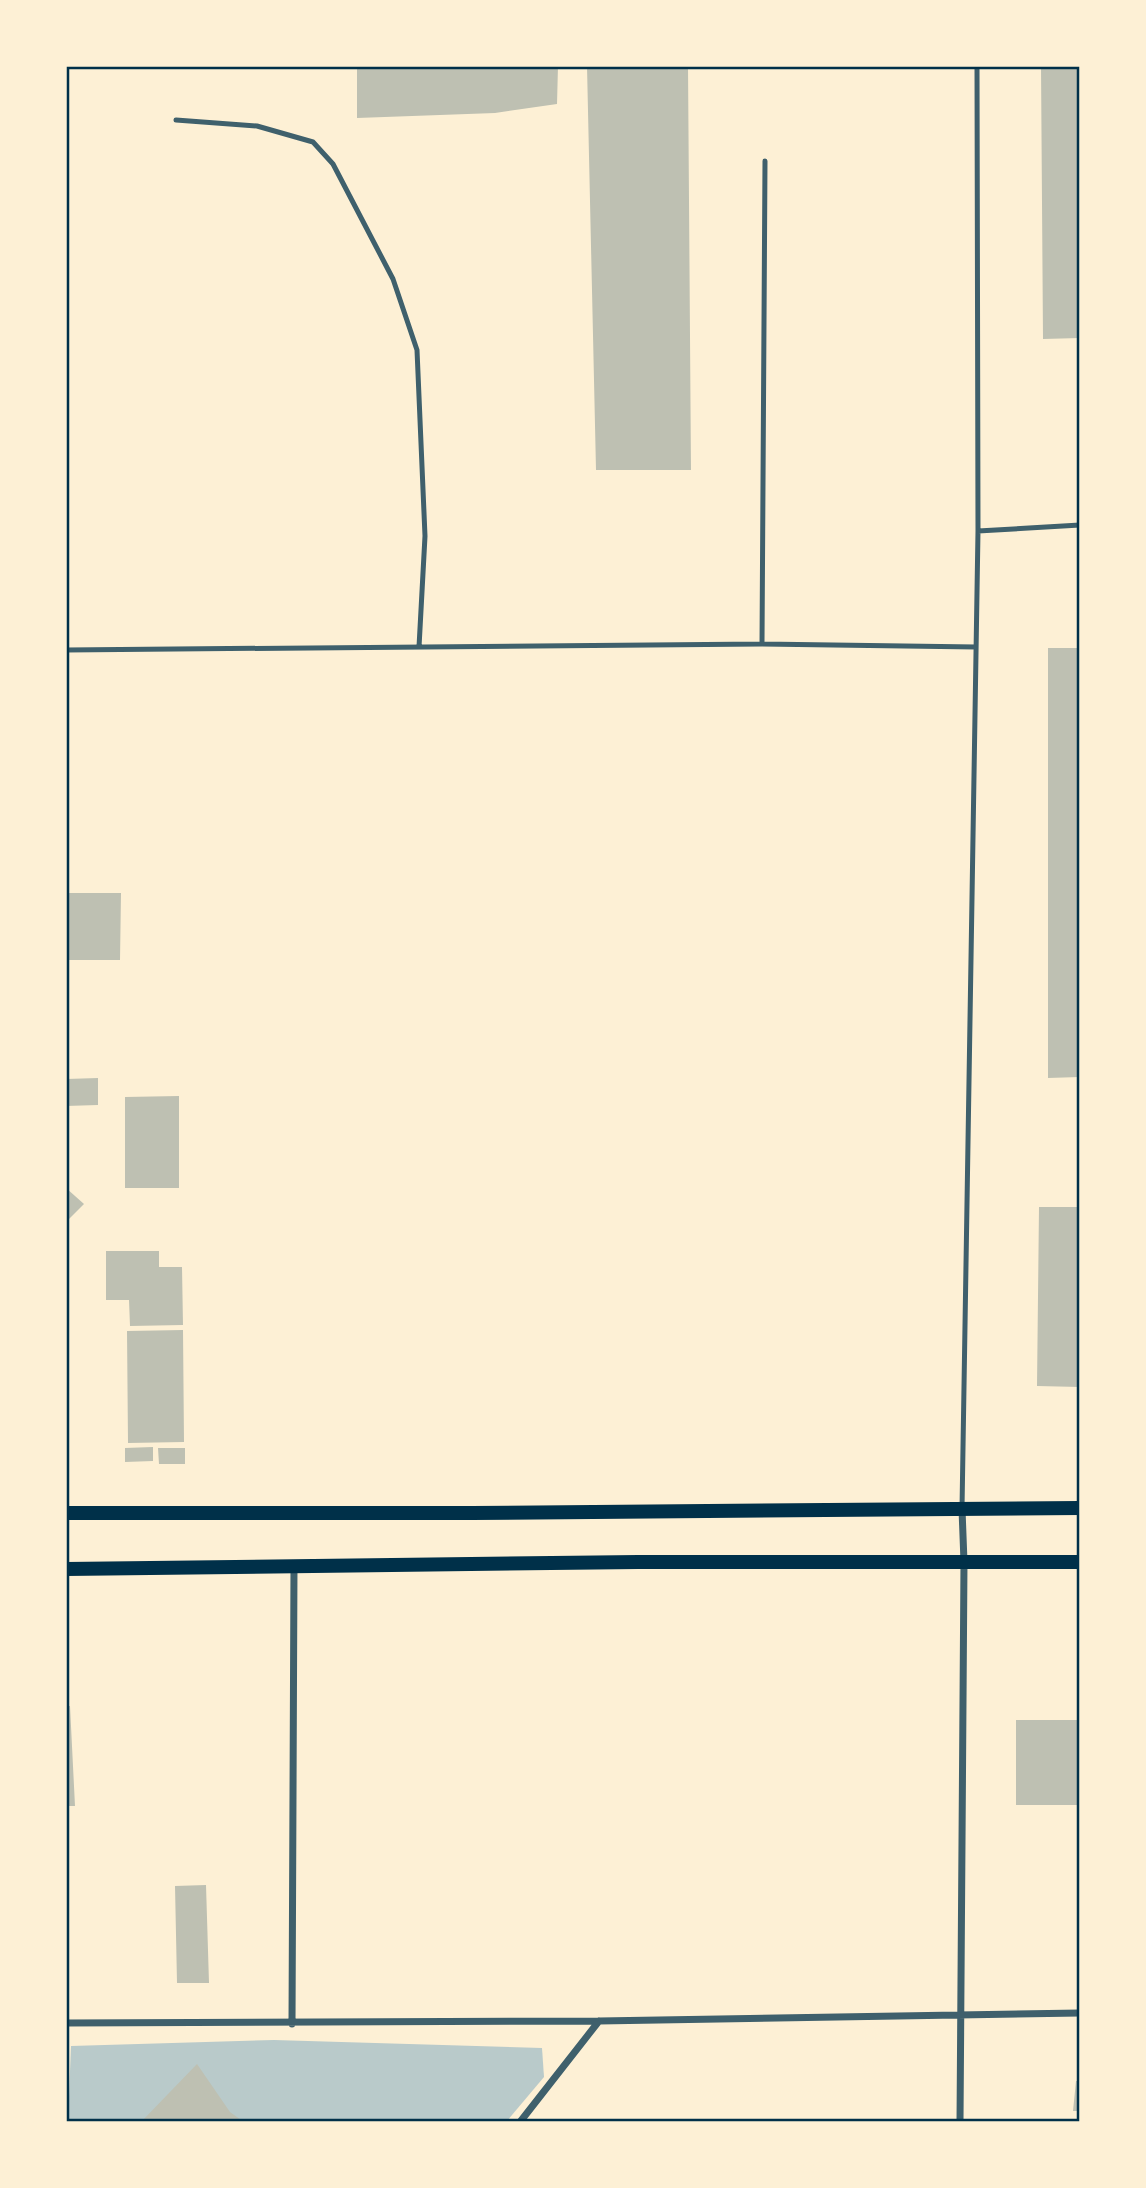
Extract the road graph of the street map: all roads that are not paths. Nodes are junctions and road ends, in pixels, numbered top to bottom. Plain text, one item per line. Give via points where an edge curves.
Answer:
1 (977, 66) edge
2 (176, 120) dead end
3 (765, 161) dead end
4 (1080, 525) edge
5 (978, 531) junction
6 (762, 644) junction
7 (419, 647) junction
8 (976, 647) junction
9 (66, 650) edge
10 (1080, 1508) edge
11 (962, 1509) junction
12 (66, 1513) edge
13 (964, 1562) junction
14 (1080, 1562) edge
15 (294, 1566) junction
16 (66, 1569) edge
17 (1080, 2013) edge
18 (960, 2014) junction
19 (599, 2021) junction
20 (66, 2023) edge
21 (292, 2024) junction
22 (520, 2122) edge
23 (960, 2122) edge

1 - 5 lane
2 - 7 lane via 257,126 313,142 333,164 393,279 417,349 425,536
3 - 6 lane
4 - 5 lane
5 - 8 lane
6 - 7 lane
6 - 8 lane
7 - 9 lane
8 - 11 lane
10 - 11 main road
11 - 12 main road
11 - 13 street
13 - 14 main road
13 - 15 main road
13 - 18 street
15 - 16 main road
15 - 21 street
17 - 18 street
18 - 19 street
18 - 23 street
19 - 21 street
19 - 22 street
20 - 21 street

